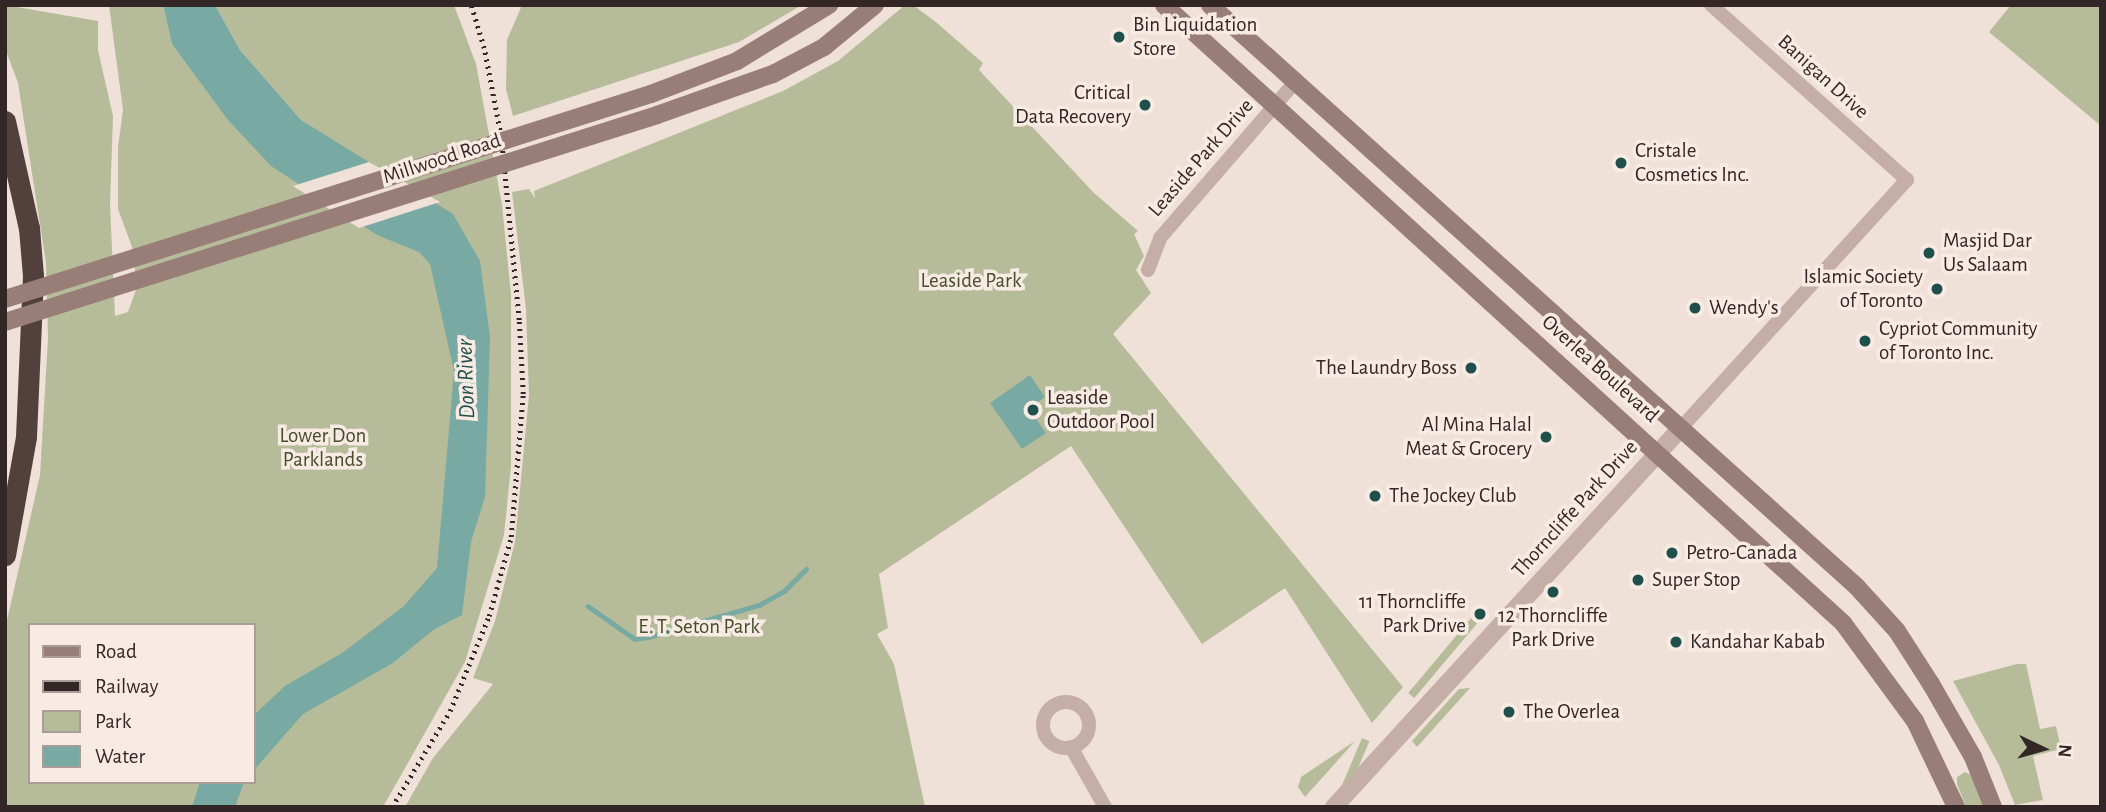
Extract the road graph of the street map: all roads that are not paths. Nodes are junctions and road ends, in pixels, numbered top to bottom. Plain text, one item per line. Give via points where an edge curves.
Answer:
1 (829, 5) edge
2 (875, 5) edge
3 (1164, 5) edge
4 (1210, 5) edge
5 (1711, 5) edge
6 (1297, 80) junction
7 (1274, 106) junction
8 (5, 121) edge
9 (1907, 180) joint
10 (1148, 270) dead end
11 (5, 299) edge
12 (5, 322) edge
13 (1681, 428) junction
14 (1657, 452) junction
15 (5, 555) edge
16 (1071, 747) dead end
17 (1105, 807) edge
18 (1334, 807) edge
19 (1956, 807) edge
20 (1993, 807) edge

1 - 11 main road, Millwood Road, bridge via 737,61 651,94
2 - 12 main road, Millwood Road, bridge via 824,47 773,74
3 - 7 main road, Overlea Boulevard
4 - 6 main road, Overlea Boulevard
5 - 9 street, Banigan Drive
6 - 7 street, Leaside Park Drive
6 - 13 main road, Overlea Boulevard
7 - 10 street, Leaside Park Drive via 1160,238
7 - 14 main road, Overlea Boulevard
8 - 15 highway via 29,228 33,276 26,437
9 - 13 street, Thorncliffe Park Drive
13 - 14 street, Thorncliffe Park Drive
13 - 20 main road, Overlea Boulevard via 1791,525 1897,631 1973,757
14 - 18 street, Thorncliffe Park Drive
14 - 19 main road, Overlea Boulevard via 1843,623 1915,721
16 - 17 street

